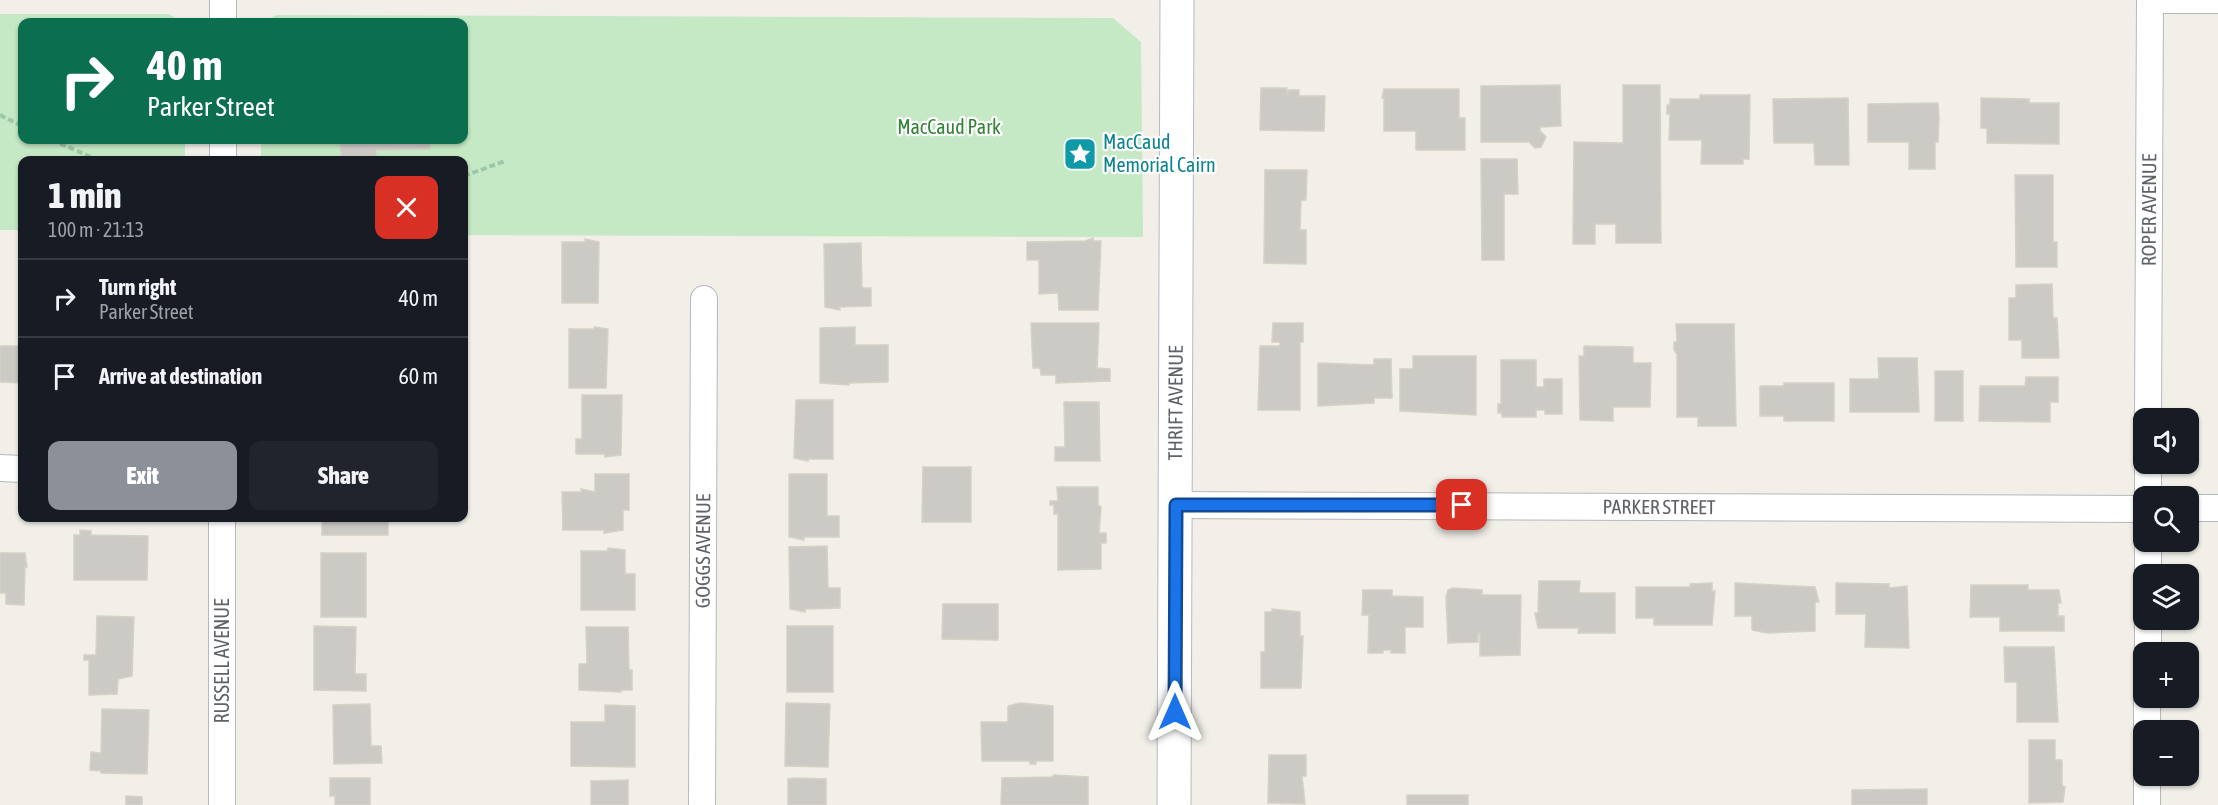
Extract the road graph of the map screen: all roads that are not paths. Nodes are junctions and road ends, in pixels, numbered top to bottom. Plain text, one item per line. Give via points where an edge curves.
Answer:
1 (223, 0) edge
2 (1177, 0) edge
3 (2151, 0) edge
4 (2218, 0) edge
5 (223, 18) edge
6 (704, 299) dead end
7 (2148, 408) edge
8 (0, 468) edge
9 (18, 469) edge
10 (1176, 505) junction
11 (2133, 508) edge
12 (2199, 508) edge
13 (2218, 508) edge
14 (222, 522) edge
15 (2147, 786) edge
16 (222, 805) edge
17 (702, 805) edge
18 (1174, 805) edge
19 (2147, 805) edge

1 - 5 street
2 - 10 street, THRIFT AVENUE
3 - 4 street
3 - 7 street, ROPER AVENUE
6 - 17 street, GOGGS AVENUE
8 - 9 street
10 - 11 street, PARKER STREET
10 - 18 street, THRIFT AVENUE
12 - 13 street
14 - 16 street, RUSSELL AVENUE
15 - 19 street

